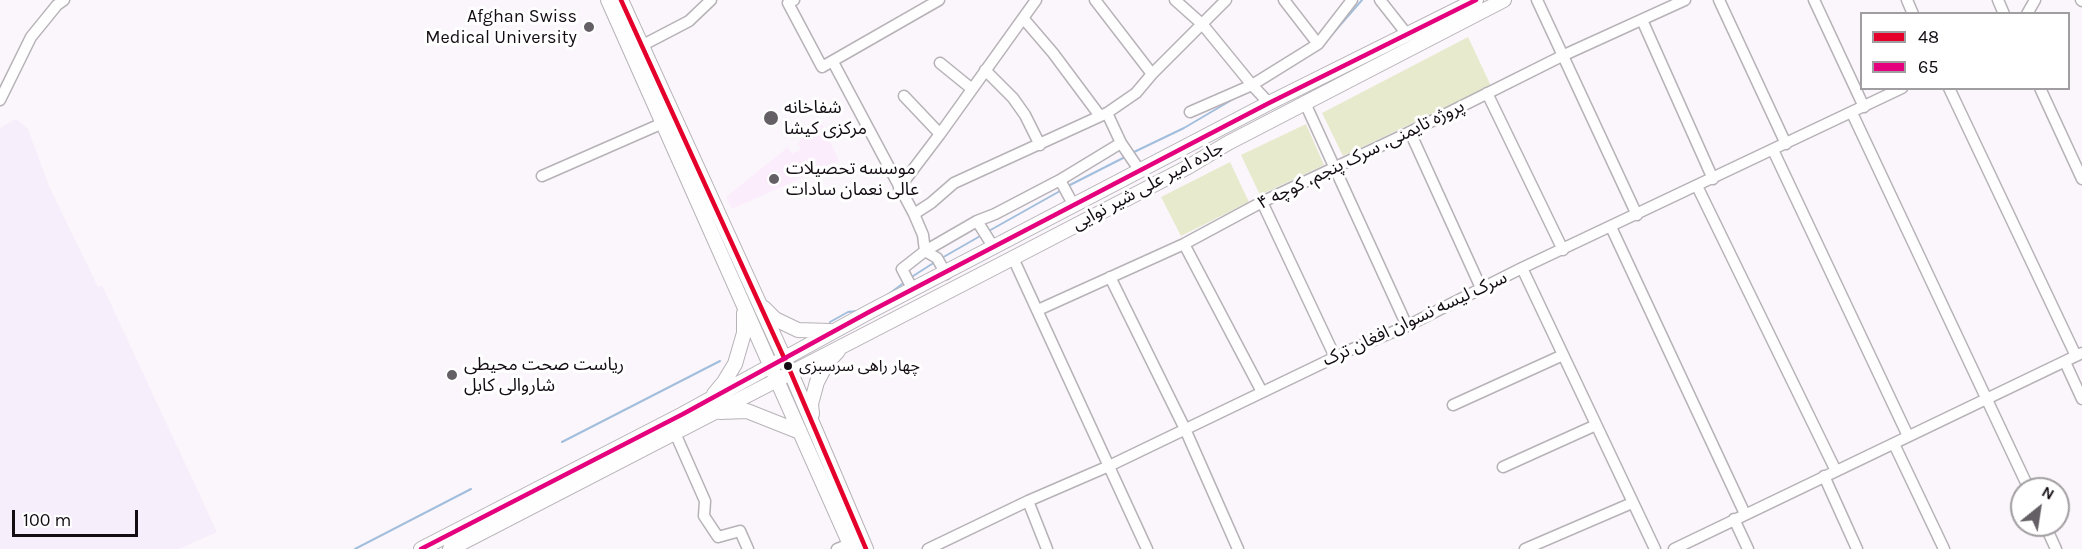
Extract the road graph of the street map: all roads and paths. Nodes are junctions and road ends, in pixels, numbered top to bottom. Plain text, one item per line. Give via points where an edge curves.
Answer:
1 (64, 0) edge
2 (608, 0) edge
3 (621, 0) edge
4 (711, 0) edge
5 (794, 0) edge
6 (1036, 0) edge
7 (1095, 0) edge
8 (1175, 0) edge
9 (1226, 0) edge
10 (1284, 0) edge
11 (1352, 0) edge
12 (1380, 0) edge
13 (1504, 0) edge
14 (1537, 0) edge
15 (1685, 0) edge
16 (1719, 0) edge
17 (1814, 0) edge
18 (933, 2) edge
19 (1468, 2) edge
20 (1023, 18) junction
21 (1642, 20) junction
22 (1203, 25) junction
23 (1406, 33) junction
24 (1318, 44) junction
25 (643, 45) junction
26 (1562, 56) junction
27 (833, 62) junction
28 (940, 63) dead end
29 (986, 70) junction
30 (1152, 74) junction
31 (1254, 86) junction
32 (972, 89) junction
33 (1898, 90) edge
34 (1950, 90) edge
35 (2041, 90) edge
36 (1487, 93) junction
37 (904, 96) dead end
38 (0, 100) edge
39 (1269, 103) junction
40 (1305, 103) junction
41 (1864, 107) junction
42 (1190, 112) dead end
43 (1852, 113) junction
44 (1103, 115) junction
45 (663, 123) junction
46 (1410, 132) junction
47 (940, 135) junction
48 (1121, 143) junction
49 (1786, 144) junction
50 (1040, 145) junction
51 (1773, 150) junction
52 (1336, 167) junction
53 (1140, 171) junction
54 (542, 176) dead end
55 (1713, 179) junction
56 (2082, 179) edge
57 (1062, 185) junction
58 (1697, 186) junction
59 (898, 188) junction
60 (1262, 202) junction
61 (1074, 206) junction
62 (914, 214) junction
63 (1637, 214) junction
64 (980, 226) junction
65 (1611, 227) junction
66 (1184, 244) junction
67 (994, 248) junction
68 (1563, 250) junction
69 (925, 251) junction
70 (1013, 258) junction
71 (1522, 268) junction
72 (946, 274) junction
73 (1110, 277) junction
74 (1481, 288) junction
75 (913, 290) junction
76 (759, 303) junction
77 (744, 308) junction
78 (1038, 310) junction
79 (1407, 326) junction
80 (836, 331) junction
81 (844, 345) junction
82 (1563, 355) junction
83 (2079, 355) edge
84 (1335, 357) junction
85 (785, 359) junction
86 (2065, 362) junction
87 (770, 367) junction
88 (791, 373) junction
89 (776, 381) junction
90 (1262, 392) junction
91 (1988, 398) junction
92 (2082, 399) edge
93 (1453, 405) dead end
94 (712, 406) junction
95 (814, 425) junction
96 (1596, 425) junction
97 (1185, 429) junction
98 (800, 432) junction
99 (675, 433) junction
100 (1908, 436) junction
101 (1894, 444) junction
102 (1109, 466) junction
103 (1503, 467) dead end
104 (1836, 471) junction
105 (1824, 476) junction
106 (2024, 477) edge
107 (1028, 501) junction
108 (1632, 503) junction
109 (1746, 514) junction
110 (1734, 519) junction
111 (946, 545) edge
112 (846, 547) edge
113 (421, 549) edge
114 (450, 549) edge
115 (748, 549) edge
116 (866, 549) edge
117 (928, 549) edge
118 (1047, 549) edge
119 (1147, 549) edge
120 (1238, 549) edge
121 (1525, 549) edge
122 (1655, 549) edge
123 (1674, 549) edge
124 (1748, 549) edge
125 (1857, 549) edge
126 (1944, 549) edge

1 - 38 street via 31,37
2 - 45 main road
3 - 25 main road
4 - 25 street via 688,21
5 - 27 street via 788,3 822,67
6 - 20 street
7 - 30 street
8 - 22 street
9 - 22 street
10 - 24 street
11 - 24 street
12 - 23 street
13 - 40 main road, جاده امیر علی شیر نوایی
14 - 26 street
15 - 21 street, پروژه تایمنی، سرک پنجم، کوچه ۴
16 - 49 street
17 - 41 street
18 - 27 street
19 - 23 main road
20 - 29 street
20 - 44 street
21 - 26 street, پروژه تایمنی، سرک پنجم، کوچه ۴
21 - 55 street
22 - 30 street
22 - 31 street
23 - 39 main road
24 - 31 street
25 - 76 main road
26 - 36 street, پروژه تایمنی، سرک پنجم، کوچه ۴
26 - 63 street
27 - 59 street
28 - 32 street
29 - 32 street
29 - 50 street via 1019,106
30 - 44 street via 1136,93
31 - 39 street
31 - 42 street
32 - 47 street
33 - 41 street, سرک لیسه نسوان افغان‌ ترک
34 - 83 street
35 - 56 street
36 - 46 street, پروژه تایمنی، سرک پنجم، کوچه ۴
36 - 68 street
37 - 47 street
39 - 53 main road
40 - 52 street
40 - 70 main road, جاده امیر علی شیر نوایی
41 - 43 street, سرک لیسه نسوان افغان‌ ترک
43 - 49 street, سرک لیسه نسوان افغان‌ ترک
43 - 91 street
44 - 48 street
44 - 50 street
45 - 54 street
45 - 77 main road
46 - 52 street, پروژه تایمنی، سرک پنجم، کوچه ۴
46 - 74 street
47 - 59 street
48 - 53 street
48 - 57 street
49 - 51 street, سرک لیسه نسوان افغان‌ ترک
50 - 62 street via 954,183
51 - 55 street, سرک لیسه نسوان افغان‌ ترک
51 - 100 street
52 - 60 street, پروژه تایمنی، سرک پنجم، کوچه ۴
52 - 79 street
53 - 61 main road
55 - 58 street, سرک لیسه نسوان افغان‌ ترک
57 - 61 street
57 - 64 street via 995,214
58 - 63 street, سرک لیسه نسوان افغان‌ ترک
58 - 104 street
59 - 62 street
60 - 66 street, پروژه تایمنی، سرک پنجم، کوچه ۴
60 - 84 street
61 - 67 main road
62 - 69 street
63 - 65 street, سرک لیسه نسوان افغان‌ ترک
64 - 67 street
64 - 69 street
65 - 68 street, سرک لیسه نسوان افغان‌ ترک
65 - 109 street
66 - 73 street, پروژه تایمنی، سرک پنجم، کوچه ۴
66 - 90 street
67 - 72 main road
68 - 71 street, سرک لیسه نسوان افغان‌ ترک
69 - 72 street via 937,258
69 - 75 street via 904,272
70 - 78 street
70 - 81 main road, جاده امیر علی شیر نوایی
71 - 74 street, سرک لیسه نسوان افغان‌ ترک
71 - 82 street
72 - 75 main road
73 - 78 street, پروژه تایمنی، سرک پنجم، کوچه ۴
73 - 97 street
74 - 79 street, سرک لیسه نسوان افغان‌ ترک
75 - 80 main road
76 - 80 main road via 775,319 798,330
76 - 85 main road
77 - 87 main road
77 - 94 main road via 744,333 735,364
78 - 102 street
79 - 84 street, سرک لیسه نسوان افغان‌ ترک
80 - 85 main road
81 - 88 main road, جاده امیر علی شیر نوایی
81 - 95 main road via 827,363 817,382 811,404
82 - 93 street
82 - 96 street
83 - 86 street
84 - 90 street, سرک لیسه نسوان افغان‌ ترک
85 - 87 main road
85 - 88 main road
86 - 91 street
86 - 92 street
87 - 89 main road
87 - 94 main road
88 - 89 main road, جاده امیر علی شیر نوایی
88 - 95 main road
89 - 94 main road, جاده امیر علی شیر نوایی
89 - 98 main road
90 - 97 street, سرک لیسه نسوان افغان‌ ترک
91 - 100 street
91 - 106 street
94 - 98 main road via 747,411
94 - 99 main road
94 - 113 main road
95 - 116 main road
96 - 103 street
96 - 108 street
97 - 102 street, سرک لیسه نسوان افغان‌ ترک
97 - 120 street
98 - 112 main road
99 - 114 main road
99 - 115 street via 705,501 704,516 718,537 740,531
100 - 101 street
101 - 104 street
101 - 126 street
102 - 107 street, سرک لیسه نسوان افغان‌ ترک
102 - 119 street
104 - 105 street
105 - 109 street
105 - 125 street
107 - 111 street, سرک لیسه نسوان افغان‌ ترک
107 - 118 street
108 - 121 street
108 - 122 street
109 - 110 street
110 - 123 street
110 - 124 street
111 - 117 street, سرک لیسه نسوان افغان‌ ترک

